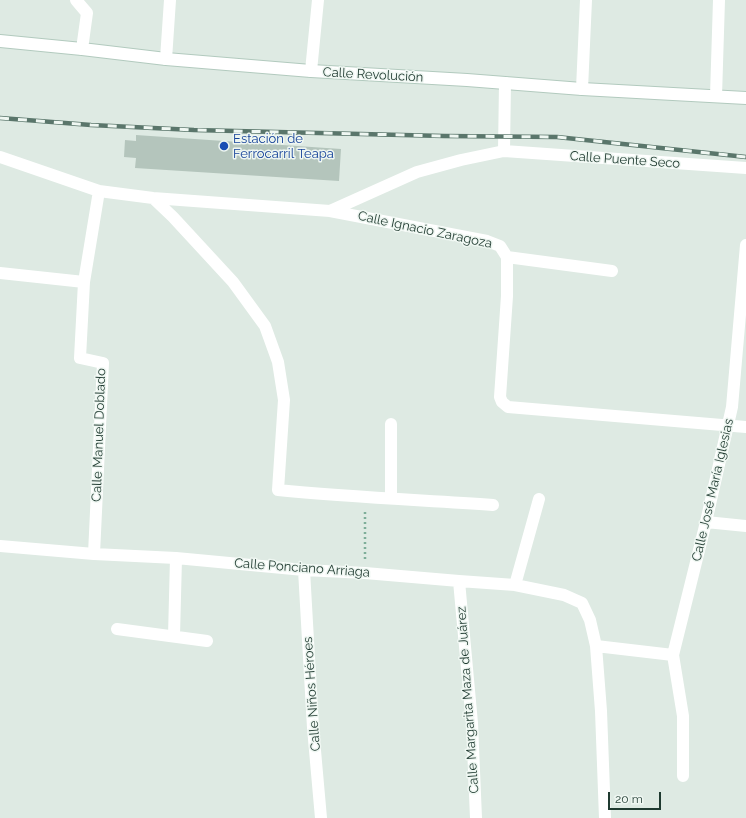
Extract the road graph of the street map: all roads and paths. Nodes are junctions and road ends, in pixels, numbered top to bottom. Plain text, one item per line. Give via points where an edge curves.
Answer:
1 (76, 0) edge
2 (170, 0) edge
3 (318, 0) edge
4 (586, 0) edge
5 (720, 0) edge
6 (0, 41) edge
7 (82, 49) junction
8 (166, 58) junction
9 (311, 71) junction
10 (505, 83) junction
11 (582, 89) junction
12 (716, 96) junction
13 (746, 98) edge
14 (504, 151) junction
15 (0, 156) edge
16 (746, 168) edge
17 (99, 192) junction
18 (153, 198) junction
19 (330, 211) junction
20 (746, 245) edge
21 (507, 257) junction
22 (612, 271) dead end
23 (0, 273) edge
24 (84, 282) junction
25 (391, 424) dead end
26 (728, 426) junction
27 (746, 427) edge
28 (365, 497) junction
29 (391, 498) junction
30 (539, 499) dead end
31 (493, 505) dead end
32 (706, 522) junction
33 (746, 526) edge
34 (0, 546) edge
35 (94, 554) junction
36 (176, 558) junction
37 (304, 570) junction
38 (365, 572) junction
39 (459, 581) junction
40 (515, 585) junction
41 (117, 629) dead end
42 (174, 636) junction
43 (207, 642) dead end
44 (596, 646) junction
45 (673, 655) junction
46 (683, 776) dead end
47 (321, 818) edge
48 (476, 818) edge
49 (605, 818) edge

1 - 7 street via 87,13
2 - 8 street
3 - 9 street
4 - 11 street
5 - 12 street
6 - 7 street, Calle Revolución
7 - 8 street, Calle Revolución
8 - 9 street, Calle Revolución
9 - 10 street, Calle Revolución
10 - 11 street, Calle Revolución
10 - 14 street
11 - 12 street, Calle Revolución
12 - 13 street, Calle Revolución
14 - 16 street, Calle Puente Seco
14 - 19 street, Calle Puente Seco via 417,172
15 - 17 street, Calle Ignacio Zaragoza
17 - 18 street, Calle Ignacio Zaragoza
17 - 24 street, Calle Manuel Doblado
18 - 19 street, Calle Ignacio Zaragoza
18 - 28 street via 233,282 265,326 278,362 284,400 278,490
19 - 21 street, Calle Ignacio Zaragoza via 487,241 500,246
20 - 26 street, Calle José María Iglesias via 732,407
21 - 22 street
21 - 26 street, Calle Ignacio Zaragoza via 500,397 508,407
23 - 24 street
24 - 35 street, Calle Manuel Doblado via 80,358 103,363
25 - 29 street
26 - 27 street, Calle Ignacio Zaragoza
26 - 32 street, Calle José María Iglesias
28 - 29 street
28 - 38 path
29 - 31 street
30 - 40 street
32 - 33 street
32 - 45 street, Calle José María Iglesias
34 - 35 street, Calle Ponciano Arriaga
35 - 36 street, Calle Ponciano Arriaga
36 - 37 street, Calle Ponciano Arriaga
36 - 42 street
37 - 38 street, Calle Ponciano Arriaga
37 - 47 street, Calle Niños Héroes
38 - 39 street, Calle Ponciano Arriaga
39 - 40 street, Calle Ponciano Arriaga
39 - 48 street, Calle Margarita Maza de Juárez via 472,723
40 - 44 street, Calle Ponciano Arriaga via 564,595 582,603 590,620
41 - 42 street
42 - 43 street
44 - 45 street
44 - 49 street, Calle Ponciano Arriaga
45 - 46 street via 683,716

